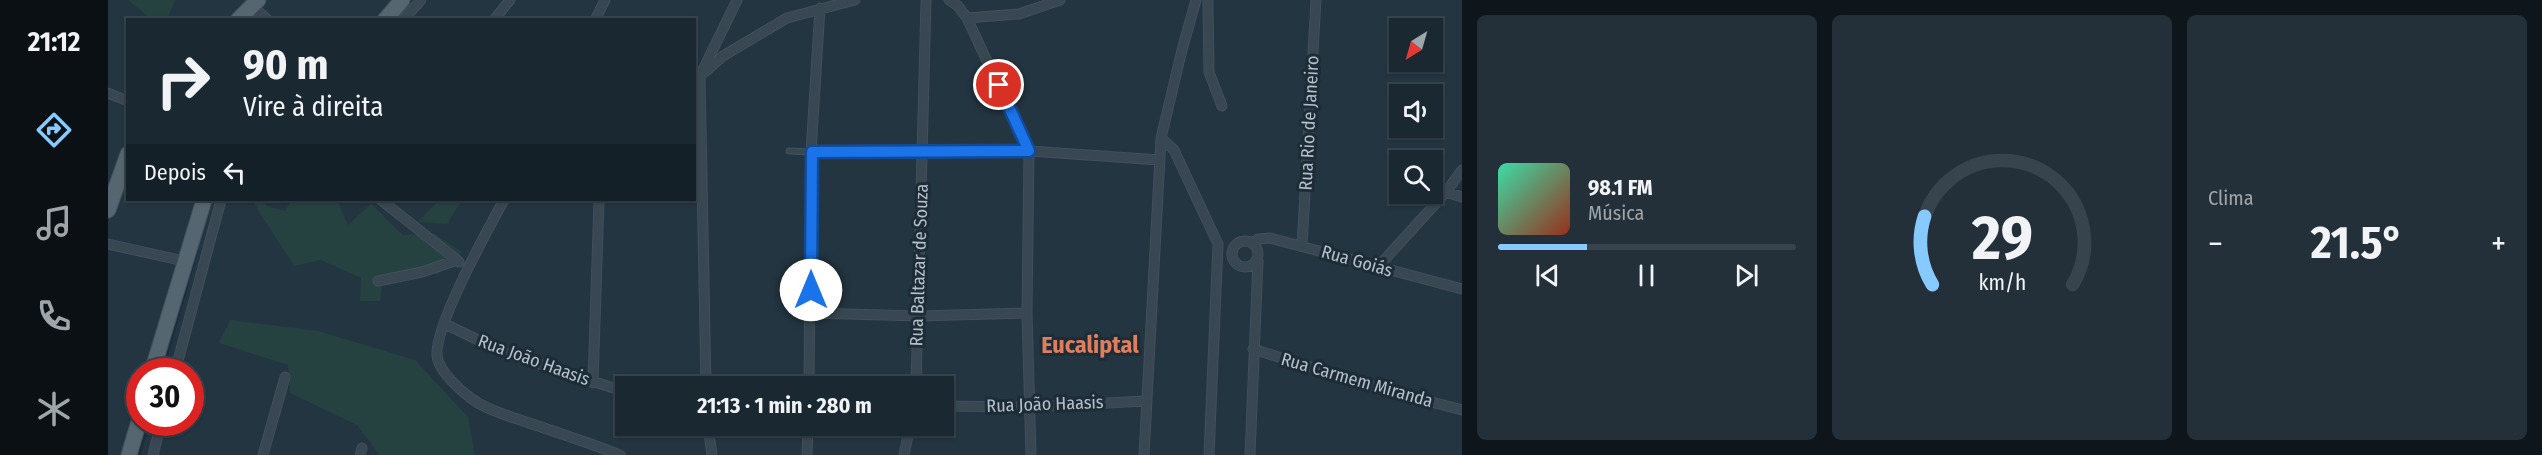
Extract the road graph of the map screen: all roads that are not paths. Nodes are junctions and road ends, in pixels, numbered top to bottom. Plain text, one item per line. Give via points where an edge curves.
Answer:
1 (402, 0) edge
2 (421, 0) edge
3 (510, 0) edge
4 (604, 0) edge
5 (737, 0) edge
6 (855, 0) edge
7 (926, 0) edge
8 (949, 0) edge
9 (1060, 0) edge
10 (1196, 0) edge
11 (1208, 0) edge
12 (1316, 0) edge
13 (255, 3) edge
14 (820, 8) junction
15 (240, 18) edge
16 (266, 18) edge
17 (387, 18) edge
18 (404, 18) edge
19 (496, 18) edge
20 (596, 18) edge
21 (967, 18) junction
22 (696, 80) edge
23 (108, 93) edge
24 (126, 100) edge
25 (1222, 106) dead end
26 (1161, 138) junction
27 (922, 150) junction
28 (789, 151) dead end
29 (1029, 151) junction
30 (812, 152) junction
31 (126, 160) edge
32 (1160, 160) junction
33 (1462, 170) edge
34 (1446, 192) junction
35 (1462, 197) edge
36 (204, 201) edge
37 (221, 201) edge
38 (382, 201) edge
39 (503, 201) edge
40 (598, 201) edge
41 (108, 210) edge
42 (1253, 243) junction
43 (108, 244) edge
44 (1218, 244) junction
45 (1302, 246) junction
46 (1232, 252) junction
47 (457, 260) junction
48 (1258, 260) junction
49 (184, 261) junction
50 (1239, 266) junction
51 (1377, 268) junction
52 (467, 271) junction
53 (378, 281) dead end
54 (1257, 287) junction
55 (1462, 289) edge
56 (811, 313) junction
57 (1027, 313) junction
58 (919, 316) junction
59 (445, 324) junction
60 (1253, 348) junction
61 (156, 358) edge
62 (179, 358) edge
63 (706, 376) edge
64 (809, 376) edge
65 (916, 376) edge
66 (285, 377) dead end
67 (593, 382) junction
68 (615, 389) edge
69 (1146, 401) junction
70 (954, 406) edge
71 (1028, 407) junction
72 (1462, 410) edge
73 (135, 436) edge
74 (158, 436) edge
75 (709, 436) edge
76 (808, 436) edge
77 (908, 436) edge
78 (129, 455) edge
79 (153, 455) edge
80 (263, 455) edge
81 (620, 455) edge
82 (712, 455) edge
83 (807, 455) edge
84 (904, 455) edge
85 (1031, 455) edge
86 (1144, 455) edge
87 (1209, 455) edge
88 (1250, 455) edge

1 - 17 main road
2 - 18 street
3 - 19 street
4 - 20 street
5 - 22 street
6 - 14 street
7 - 27 street, Rua Baltazar de Souza
8 - 21 street
9 - 21 street via 1019,14
10 - 26 street
11 - 25 street via 1209,72
12 - 45 street, Rua Rio de Janeiro
13 - 15 main road
13 - 16 street
14 - 22 street via 765,29 723,56
14 - 30 street
21 - 29 street
22 - 63 street via 702,156
23 - 24 street
26 - 32 street
26 - 44 street via 1174,150
27 - 29 street
27 - 30 street
27 - 58 street, Rua Baltazar de Souza
28 - 30 lane
29 - 32 street
29 - 57 street
30 - 56 street
31 - 41 main road
32 - 69 street
33 - 34 street
34 - 35 street
34 - 51 street
36 - 49 main road
37 - 62 street
38 - 47 street
39 - 52 street
40 - 67 street
42 - 45 street, Rua Goiás via 1270,238
42 - 46 street via 1237,243
42 - 48 street
43 - 49 street
44 - 46 street
44 - 87 street
45 - 51 street, Rua Goiás
46 - 50 street
47 - 52 street
47 - 53 street
48 - 50 street via 1250,267
48 - 54 street
49 - 61 main road
50 - 54 street
51 - 55 street, Rua Goiás
52 - 59 street
54 - 60 street
56 - 58 street
56 - 64 street
57 - 58 street
57 - 71 street
58 - 65 street, Rua Baltazar de Souza
59 - 67 street, Rua João Haasis via 505,353
59 - 81 street via 438,344 441,366 477,402
60 - 72 street, Rua Carmem Miranda
60 - 88 street
66 - 80 street
67 - 68 street, Rua João Haasis
69 - 71 street, Rua João Haasis
69 - 86 street
70 - 71 street, Rua João Haasis
71 - 85 street
73 - 78 main road
74 - 79 street
75 - 82 street
76 - 83 street
77 - 84 street

